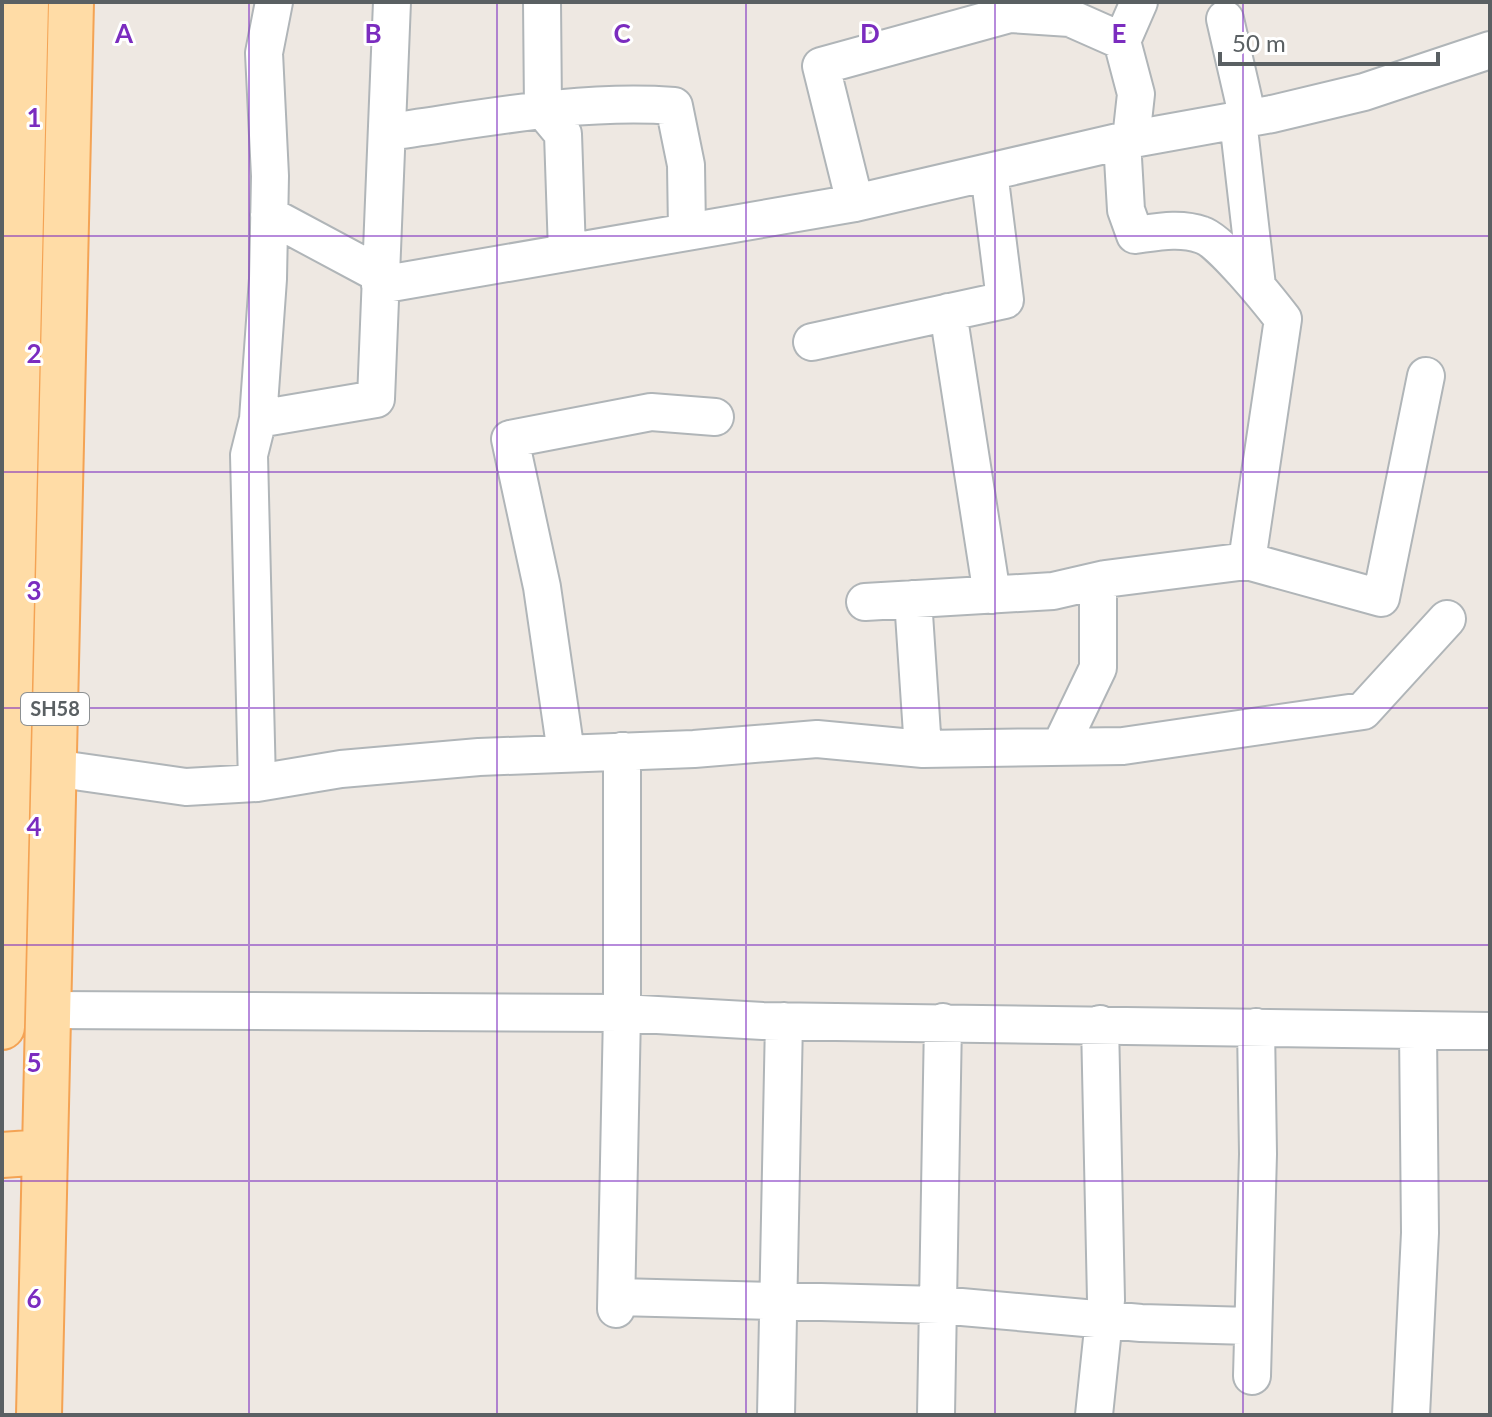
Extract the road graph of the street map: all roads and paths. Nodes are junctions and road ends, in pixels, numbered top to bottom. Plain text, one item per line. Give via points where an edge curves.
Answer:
1 (26, 2) edge
2 (71, 2) edge
3 (274, 2) edge
4 (392, 2) edge
5 (542, 2) edge
6 (1139, 2) edge
7 (1050, 9) edge
8 (1225, 19) dead end
9 (1122, 41) junction
10 (1490, 50) edge
11 (543, 110) junction
12 (1243, 120) junction
13 (388, 132) junction
14 (1127, 140) junction
15 (989, 172) junction
16 (855, 203) junction
17 (269, 215) junction
18 (687, 231) junction
19 (567, 252) junction
20 (381, 280) junction
21 (1257, 286) junction
22 (948, 312) junction
23 (812, 342) dead end
24 (1426, 376) dead end
25 (715, 417) dead end
26 (258, 419) junction
27 (9, 423) edge
28 (1247, 561) junction
29 (1098, 581) junction
30 (992, 595) junction
31 (913, 599) junction
32 (865, 602) dead end
33 (1447, 619) dead end
34 (1061, 745) junction
35 (923, 749) junction
36 (622, 751) junction
37 (566, 753) junction
38 (53, 768) junction
39 (257, 783) junction
40 (4, 828) edge
41 (2, 992) edge
42 (48, 1010) junction
43 (622, 1013) junction
44 (784, 1021) junction
45 (943, 1022) junction
46 (1100, 1024) junction
47 (2, 1027) edge
48 (1256, 1027) junction
49 (1418, 1030) junction
50 (1490, 1031) edge
51 (45, 1152) junction
52 (2, 1155) edge
53 (777, 1300) junction
54 (939, 1305) junction
55 (1104, 1319) junction
56 (1251, 1326) junction
57 (1252, 1376) dead end
58 (39, 1415) edge
59 (776, 1415) edge
60 (936, 1415) edge
61 (1094, 1415) edge
62 (1411, 1415) edge

1 - 27 main road, SH58
2 - 38 main road, SH58
3 - 17 street via 264,53
4 - 13 street
5 - 11 street
6 - 9 street
7 - 9 street
7 - 16 street via 1010,14 821,66
8 - 12 street
9 - 14 street via 1136,94
10 - 12 street via 1364,92
11 - 13 street
11 - 18 street via 631,103 674,106 686,165
11 - 19 street via 563,134
12 - 14 street
12 - 21 street
13 - 20 street
14 - 15 street
14 - 21 street via 1126,210 1135,235 1172,230 1205,235
15 - 16 street
15 - 22 street via 1005,300
16 - 18 street
17 - 20 street
17 - 26 street
18 - 19 street
19 - 20 street
20 - 26 street via 376,399
21 - 28 street via 1283,319
22 - 23 street
22 - 30 street
24 - 28 street via 1381,598
25 - 37 street via 651,412 510,439 542,587
26 - 39 street via 249,455
27 - 40 main road, SH58
28 - 29 street
29 - 30 street via 1053,591
29 - 34 street via 1098,668
30 - 31 street
31 - 32 street
31 - 35 street
33 - 34 street via 1363,711 1123,746
34 - 35 street
35 - 36 street via 817,739
36 - 37 street
36 - 43 street
37 - 39 street via 341,769
38 - 39 street via 186,787
38 - 42 main road, SH58
40 - 41 main road, SH58
41 - 47 main road, SH58
42 - 43 street
42 - 51 main road, SH58
43 - 44 street
43 - 53 street via 616,1303
44 - 45 street
44 - 53 street
45 - 46 street
45 - 54 street
46 - 48 street
46 - 55 street
48 - 49 street
48 - 56 street via 1258,1154
49 - 50 street
49 - 62 street via 1420,1233
51 - 52 main road
51 - 58 main road, SH58
53 - 54 street
53 - 59 street
54 - 55 street
54 - 60 street
55 - 56 street
55 - 61 street
56 - 57 street

